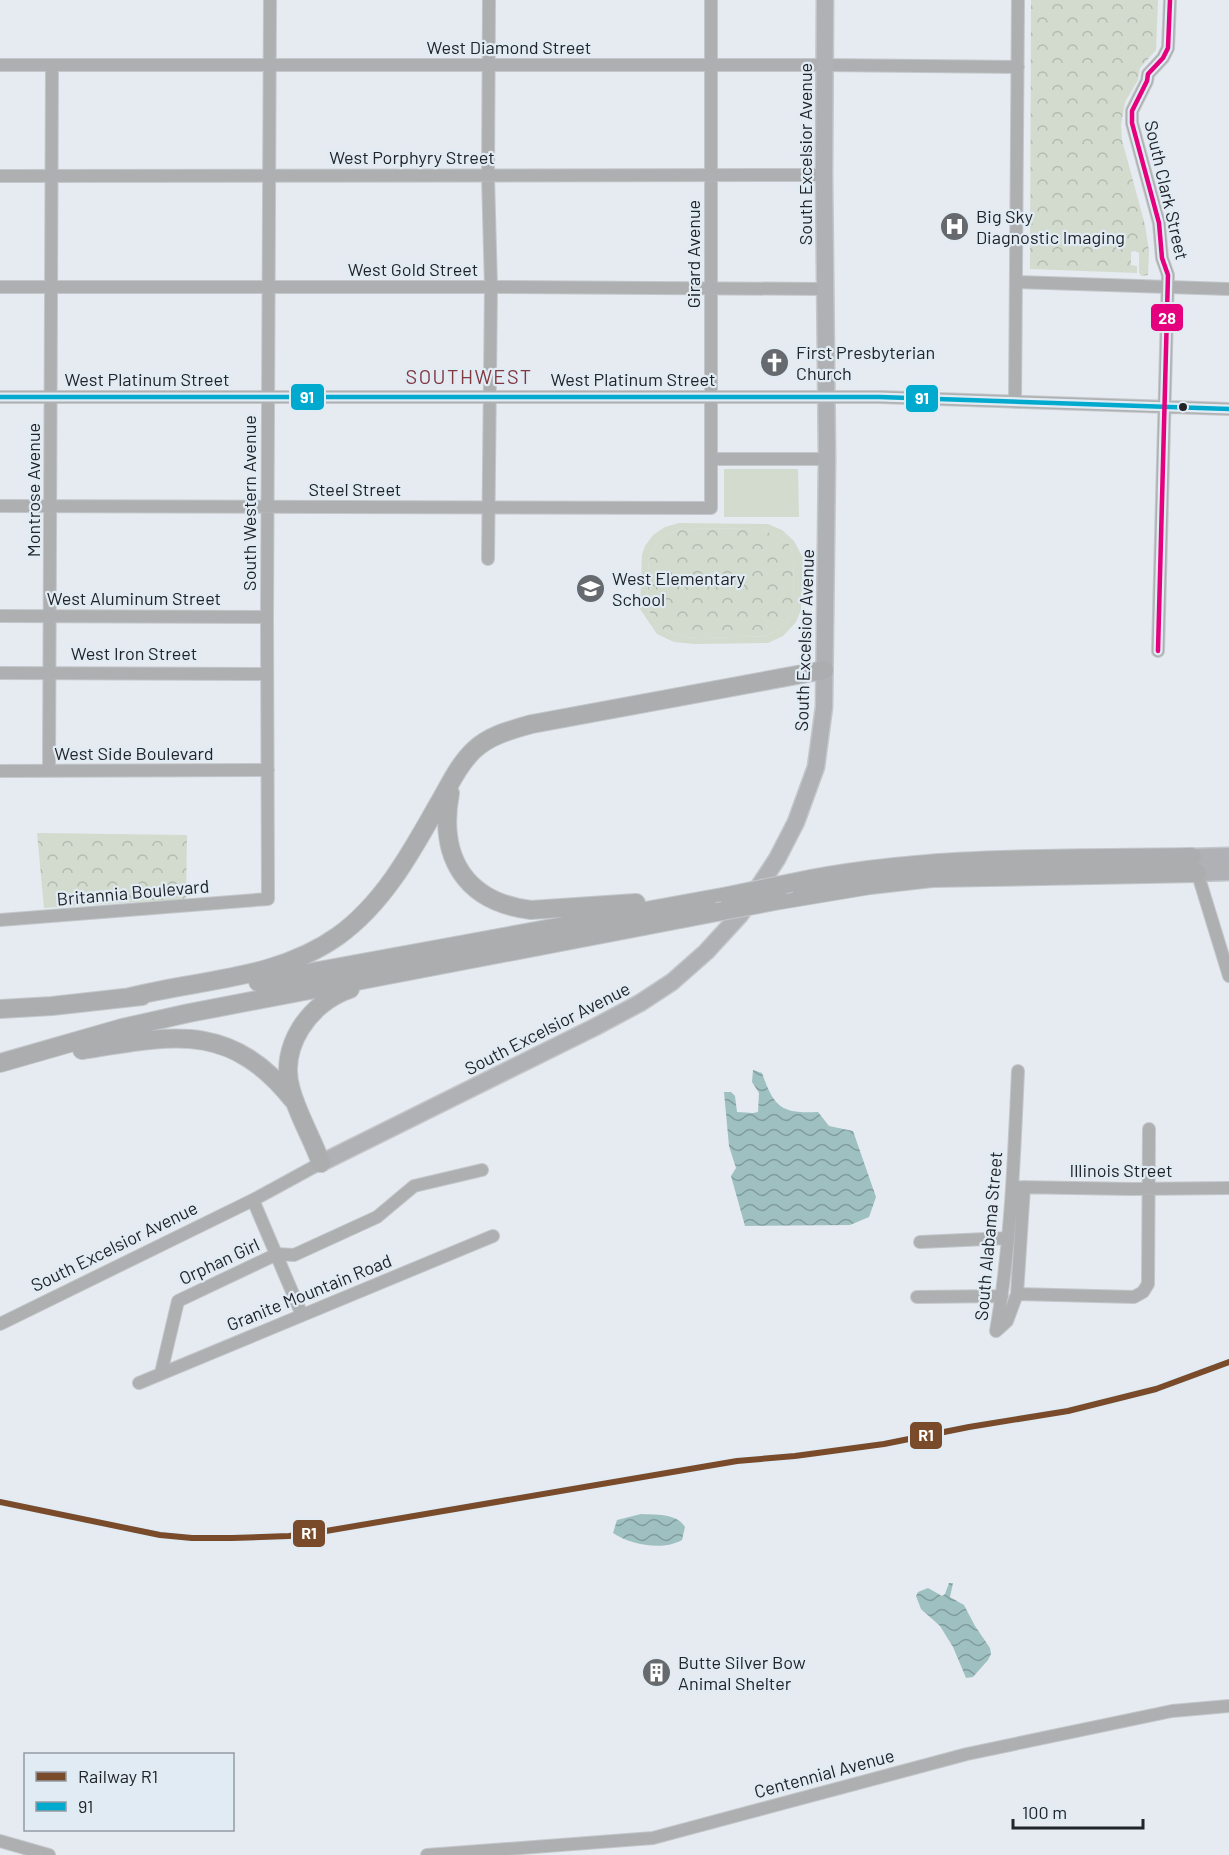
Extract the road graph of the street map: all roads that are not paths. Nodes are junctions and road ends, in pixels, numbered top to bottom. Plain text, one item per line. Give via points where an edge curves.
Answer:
1 (270, 0) edge
2 (489, 0) edge
3 (711, 0) edge
4 (825, 0) edge
5 (1018, 0) edge
6 (1170, 0) edge
7 (489, 64) junction
8 (0, 65) edge
9 (52, 65) junction
10 (270, 65) junction
11 (710, 65) junction
12 (825, 65) junction
13 (1018, 67) junction
14 (52, 175) junction
15 (268, 175) junction
16 (824, 175) junction
17 (0, 176) edge
18 (488, 176) junction
19 (712, 176) junction
20 (1017, 282) junction
21 (491, 286) junction
22 (0, 287) edge
23 (52, 287) junction
24 (268, 287) junction
25 (1168, 287) junction
26 (711, 289) junction
27 (825, 289) junction
28 (1229, 290) edge
29 (51, 396) junction
30 (0, 397) edge
31 (268, 397) junction
32 (489, 397) junction
33 (710, 397) junction
34 (825, 397) junction
35 (1015, 402) junction
36 (1164, 407) junction
37 (1229, 409) edge
38 (711, 459) junction
39 (827, 459) junction
40 (0, 506) edge
41 (51, 506) junction
42 (267, 507) junction
43 (489, 508) junction
44 (711, 508) joint
45 (488, 559) dead end
46 (0, 616) edge
47 (50, 616) junction
48 (267, 618) junction
49 (1158, 651) dead end
50 (824, 670) junction
51 (50, 672) junction
52 (0, 673) edge
53 (267, 674) junction
54 (268, 770) junction
55 (0, 771) edge
56 (49, 771) junction
57 (453, 780) junction
58 (1229, 856) edge
59 (1194, 865) junction
60 (1229, 872) edge
61 (268, 899) joint
62 (723, 902) junction
63 (0, 920) edge
64 (486, 956) junction
65 (1229, 976) edge
66 (130, 997) junction
67 (0, 1009) edge
68 (0, 1063) edge
69 (1018, 1071) dead end
70 (296, 1105) junction
71 (1149, 1129) dead end
72 (321, 1163) junction
73 (482, 1170) dead end
74 (1018, 1187) junction
75 (1229, 1188) edge
76 (1149, 1189) junction
77 (253, 1200) junction
78 (493, 1236) dead end
79 (1008, 1238) junction
80 (920, 1242) dead end
81 (277, 1254) junction
82 (1017, 1294) junction
83 (1002, 1296) junction
84 (917, 1297) dead end
85 (302, 1315) junction
86 (0, 1324) edge
87 (161, 1373) junction
88 (139, 1383) dead end
89 (1229, 1706) edge
90 (0, 1841) edge
91 (49, 1855) edge
92 (426, 1855) edge

1 - 10 street, South Western Avenue
2 - 7 street
3 - 11 street, Girard Avenue
4 - 12 main road, South Excelsior Avenue
5 - 13 street
6 - 25 street, South Clark Street via 1168,48 1148,74 1134,105 1132,123 1159,223
7 - 10 street, West Diamond Street
7 - 11 street, West Diamond Street
7 - 18 street
8 - 9 street, West Diamond Street
9 - 10 street, West Diamond Street
9 - 14 street, Montrose Avenue
10 - 15 street, South Western Avenue
11 - 12 street, West Diamond Street
11 - 19 street, Girard Avenue
12 - 13 street, West Diamond Street
12 - 16 main road, South Excelsior Avenue
13 - 20 street
14 - 15 street, West Porphyry Street
14 - 17 street, West Porphyry Street
14 - 23 street, Montrose Avenue
15 - 18 street, West Porphyry Street
15 - 24 street, South Western Avenue
16 - 19 street, West Porphyry Street
16 - 27 main road, South Excelsior Avenue
18 - 19 street, West Porphyry Street
18 - 21 street
19 - 26 street, Girard Avenue
20 - 25 street
20 - 35 street
21 - 24 street, West Gold Street
21 - 26 street, West Gold Street
21 - 32 street
22 - 23 street, West Gold Street
23 - 24 street, West Gold Street
23 - 29 street, Montrose Avenue
24 - 31 street, South Western Avenue
25 - 28 street
25 - 36 street, South Clark Street
26 - 27 street, West Gold Street
26 - 33 street, Girard Avenue
27 - 34 main road, South Excelsior Avenue
29 - 30 street, West Platinum Street
29 - 31 street, West Platinum Street
29 - 41 street, Montrose Avenue
31 - 32 street, West Platinum Street
31 - 42 street, South Western Avenue
32 - 33 street, West Platinum Street
32 - 43 street
33 - 34 street, West Platinum Street
33 - 38 street, Girard Avenue
34 - 35 street, West Platinum Street
34 - 39 main road, South Excelsior Avenue
35 - 36 street, West Platinum Street
36 - 37 street, West Platinum Street
36 - 49 street, South Clark Street
38 - 39 street
38 - 44 street, Girard Avenue
39 - 50 main road, South Excelsior Avenue
40 - 41 street, Steel Street
41 - 42 street, Steel Street
41 - 47 street, Montrose Avenue
42 - 43 street, Steel Street
42 - 48 street, South Western Avenue
43 - 44 street, Steel Street
43 - 45 street
46 - 47 street, West Aluminum Street
47 - 48 street, West Aluminum Street
47 - 51 street, Montrose Avenue
48 - 53 street, South Western Avenue
50 - 57 highway via 532,724 496,735 474,750
50 - 72 main road, South Excelsior Avenue via 824,707 816,767 796,822 740,915 706,952 640,1003
51 - 52 street, West Iron Street
51 - 53 street, West Iron Street
51 - 56 street, Montrose Avenue
53 - 54 street, South Western Avenue
54 - 56 street, West Side Boulevard
54 - 61 street, South Western Avenue
55 - 56 street, West Side Boulevard
57 - 62 highway via 447,827 453,858 479,892 495,902 540,910
57 - 66 highway via 386,890 338,937 272,969
58 - 59 main road
59 - 60 main road
59 - 62 highway, bridge via 932,878 780,900
59 - 62 highway, bridge via 952,861 850,872
59 - 65 street
61 - 63 street, Britannia Boulevard
62 - 64 highway
62 - 66 highway via 190,993
64 - 68 highway via 189,1013
64 - 70 highway via 366,984 339,992 319,1005 304,1022 289,1060 290,1089
66 - 67 highway
68 - 70 highway via 151,1039 200,1038 244,1054 269,1074
69 - 74 street, South Alabama Street
70 - 72 highway
71 - 76 street
72 - 77 street, South Excelsior Avenue
73 - 81 street, Orphan Girl via 414,1186 377,1217 294,1255
74 - 76 street, Illinois Street
74 - 79 street, South Alabama Street
74 - 82 street, South Alabama Street
75 - 76 street, Illinois Street
76 - 82 street via 1148,1284 1143,1292 1134,1297
77 - 81 street
77 - 86 street, South Excelsior Avenue
78 - 85 street, Granite Mountain Road
79 - 80 street
79 - 83 street, South Alabama Street
81 - 85 street
81 - 87 street, Orphan Girl via 178,1301
82 - 83 street, South Alabama Street via 1007,1321 996,1330
83 - 84 street
85 - 87 street, Granite Mountain Road
87 - 88 street, Granite Mountain Road
89 - 92 street, Centennial Avenue via 1172,1712 967,1754 653,1838
90 - 91 street

